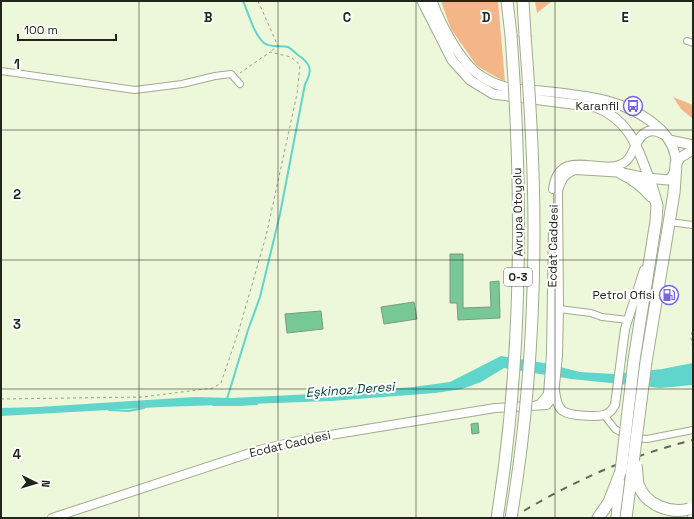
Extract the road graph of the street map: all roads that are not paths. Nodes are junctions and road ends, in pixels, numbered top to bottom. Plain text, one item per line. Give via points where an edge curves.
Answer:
1 (422, 1) edge
2 (432, 1) edge
3 (508, 1) edge
4 (523, 1) edge
5 (1, 71) edge
6 (240, 84) dead end
7 (670, 141) junction
8 (636, 144) junction
9 (693, 145) edge
10 (693, 150) edge
11 (676, 165) junction
12 (621, 173) junction
13 (649, 178) junction
14 (656, 201) junction
15 (669, 222) junction
16 (693, 225) edge
17 (653, 242) junction
18 (559, 309) junction
19 (628, 320) junction
20 (555, 354) junction
21 (553, 385) junction
22 (604, 415) junction
23 (693, 430) edge
24 (636, 440) junction
25 (621, 471) junction
26 (692, 513) edge
27 (52, 518) edge
28 (497, 518) edge
29 (511, 518) edge
30 (598, 518) edge
31 (617, 518) edge
32 (626, 518) edge

1 - 8 main road via 452,60 470,80 493,94 596,107 623,124
2 - 7 main road via 436,13 463,60 480,76 511,89 569,94 615,103 638,113 654,124
3 - 28 highway, Avrupa Otoyolu / O-3, bridge via 520,229 509,432
4 - 29 highway, Avrupa Otoyolu / O-3, bridge via 533,198 532,305 523,427
5 - 6 street via 135,90 231,74
7 - 8 main road via 660,132 649,131 641,136
7 - 9 main road
7 - 11 main road via 676,155
8 - 13 main road
8 - 20 main road, Ecdat Caddesi via 630,157 620,165 573,165 561,170 557,176 554,187
10 - 11 main road via 681,157
11 - 13 main road via 674,173 667,180
11 - 15 highway
12 - 13 main road, Ecdat Caddesi
12 - 14 highway via 639,182
12 - 18 main road, Ecdat Caddesi via 576,170 569,172 561,182 558,191
13 - 14 highway
14 - 17 highway
15 - 16 street
15 - 24 highway, bridge
17 - 19 main road
17 - 25 highway, bridge via 634,360
18 - 19 street
18 - 20 main road, Ecdat Caddesi
19 - 22 main road via 615,405 612,411
20 - 21 main road, Ecdat Caddesi
21 - 22 main road via 559,407 563,411
21 - 27 main road, Ecdat Caddesi via 551,401 547,405 495,408 306,438 251,453
22 - 23 street via 615,429 634,437 647,439
24 - 26 highway, bridge via 638,484 644,494 662,508
24 - 32 highway, bridge
25 - 30 highway via 609,502
25 - 31 highway

